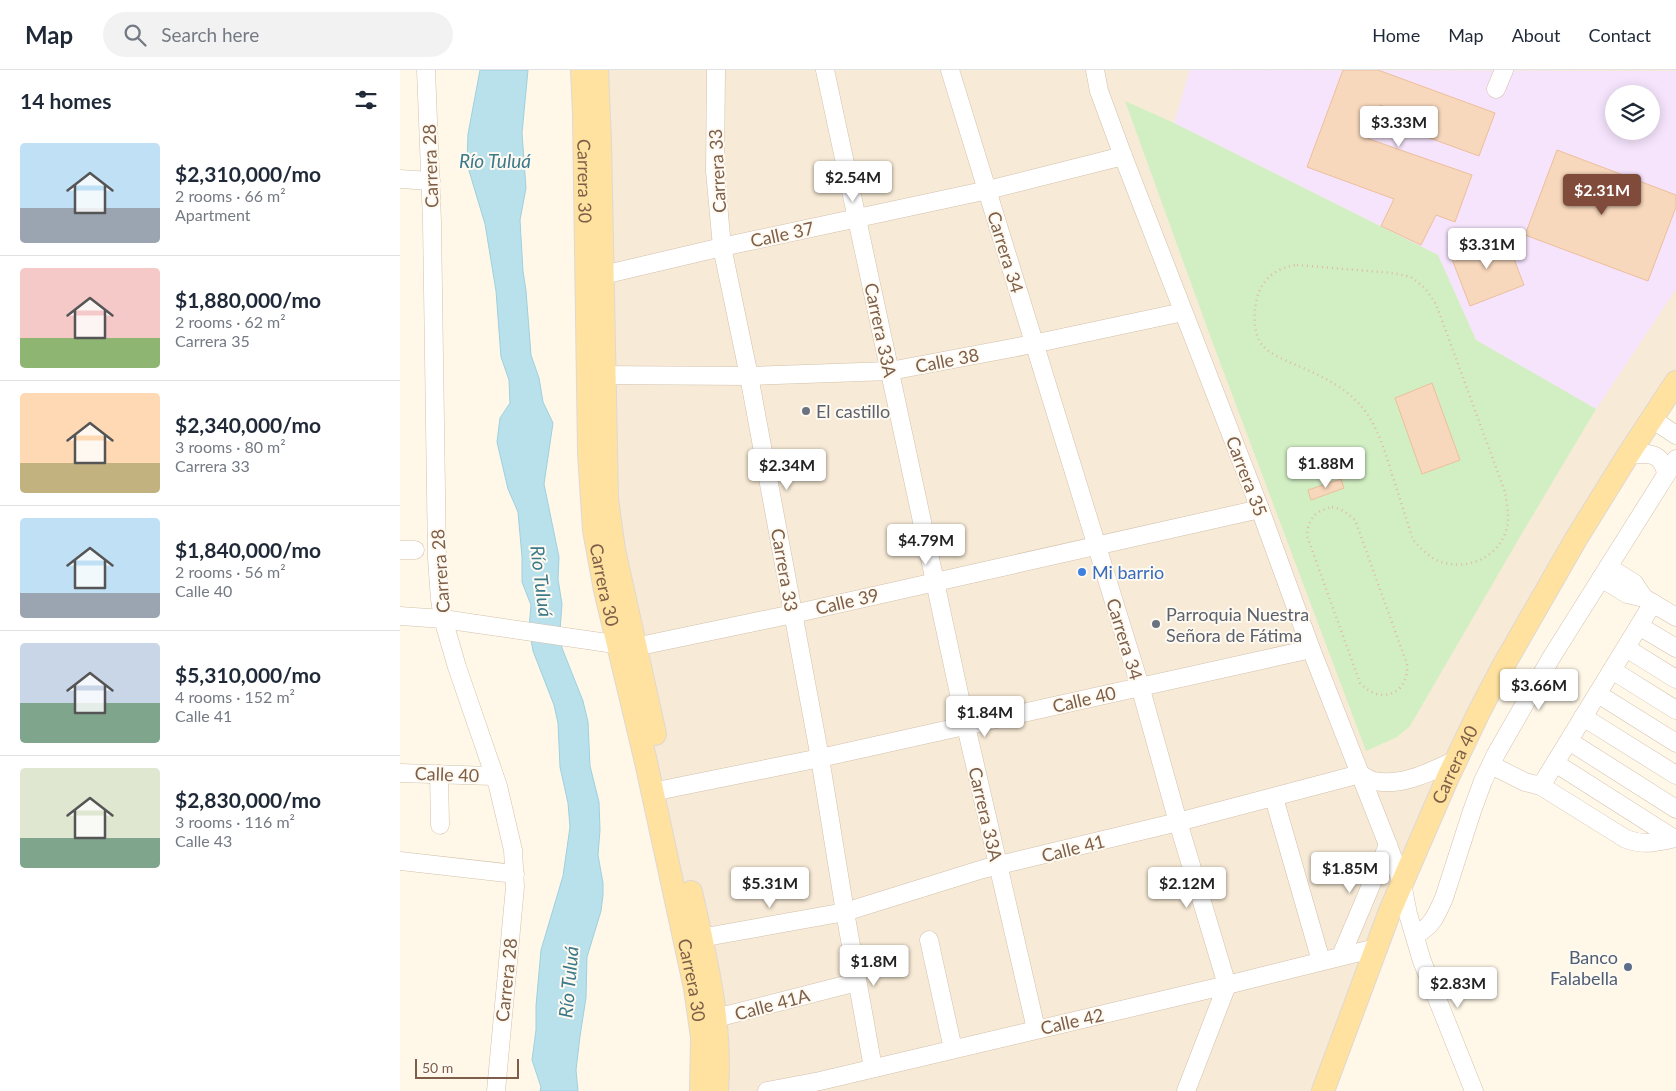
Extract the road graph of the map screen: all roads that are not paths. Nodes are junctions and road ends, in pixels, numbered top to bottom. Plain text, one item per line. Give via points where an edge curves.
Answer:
1 (426, 70) edge
2 (582, 70) edge
3 (597, 70) edge
4 (716, 70) edge
5 (825, 70) edge
6 (950, 70) edge
7 (1095, 70) edge
8 (1504, 70) edge
9 (1496, 89) dead end
10 (1124, 156) junction
11 (400, 179) edge
12 (431, 182) junction
13 (988, 190) junction
14 (857, 218) junction
15 (722, 247) junction
16 (595, 275) junction
17 (1183, 312) junction
18 (1033, 344) junction
19 (890, 371) junction
20 (596, 375) junction
21 (750, 376) junction
22 (1676, 382) edge
23 (1652, 419) junction
24 (1676, 435) edge
25 (1628, 456) junction
26 (1676, 458) edge
27 (1666, 473) junction
28 (1260, 509) junction
29 (1096, 545) junction
30 (1604, 573) junction
31 (935, 581) junction
32 (1649, 600) junction
33 (793, 614) junction
34 (400, 616) edge
35 (1676, 617) edge
36 (444, 619) junction
37 (1639, 626) junction
38 (627, 646) junction
39 (1626, 648) junction
40 (1676, 648) edge
41 (1311, 649) junction
42 (1612, 670) junction
43 (1676, 680) edge
44 (1140, 686) junction
45 (1598, 694) junction
46 (1676, 710) edge
47 (1584, 717) junction
48 (966, 726) junction
49 (1569, 741) junction
50 (1676, 744) edge
51 (820, 758) junction
52 (1456, 760) junction
53 (1493, 760) junction
54 (1556, 763) junction
55 (400, 773) edge
56 (439, 774) junction
57 (1360, 774) junction
58 (1676, 775) edge
59 (493, 776) junction
60 (1541, 786) junction
61 (660, 791) junction
62 (1274, 798) junction
63 (1676, 809) edge
64 (1178, 822) junction
65 (440, 825) dead end
66 (1674, 838) edge
67 (1388, 845) junction
68 (400, 861) edge
69 (998, 866) junction
70 (515, 874) junction
71 (1402, 883) junction
72 (845, 912) junction
73 (1415, 936) junction
74 (693, 939) junction
75 (928, 940) dead end
76 (1376, 948) junction
77 (1341, 956) junction
78 (1321, 961) junction
79 (857, 982) junction
80 (1227, 985) junction
81 (716, 1018) junction
82 (1036, 1029) junction
83 (953, 1049) junction
84 (873, 1068) junction
85 (820, 1086) edge
86 (496, 1091) edge
87 (701, 1091) edge
88 (718, 1091) edge
89 (767, 1091) edge
90 (1186, 1091) edge
91 (1323, 1091) edge
92 (1474, 1091) edge

1 - 12 street, Carrera 28
2 - 16 main road, Carrera 30
3 - 16 main road, Carrera 30 via 600,109
4 - 15 street, Carrera 33 via 715,171
5 - 14 street, Carrera 33A
6 - 13 street, Carrera 34
7 - 10 street, Carrera 35 via 1099,91
8 - 9 street
10 - 13 street, Calle 37
10 - 17 street, Carrera 35
11 - 12 street
12 - 36 street, Carrera 28 via 437,559
13 - 14 street, Calle 37
13 - 18 street, Carrera 34
14 - 15 street, Calle 37
14 - 19 street, Carrera 33A
15 - 16 street, Calle 37
15 - 21 street, Carrera 33
16 - 20 main road, Carrera 30
17 - 18 street, Calle 38
17 - 28 street, Carrera 35
18 - 19 street, Calle 38
18 - 29 street, Carrera 34
19 - 21 street, Calle 38
19 - 31 street, Carrera 33A
20 - 21 street, Calle 38
20 - 38 main road, Carrera 30 via 610,523
21 - 33 street, Carrera 33
22 - 23 main road, Carrera 40
23 - 24 street
23 - 25 main road, Carrera 40
25 - 27 street via 1652,454 1664,463
25 - 52 main road, Carrera 40 via 1502,668
26 - 27 street, Carrera 40
27 - 30 street, Carrera 40
28 - 29 street, Calle 39
28 - 41 street, Carrera 35
29 - 31 street, Calle 39
29 - 44 street, Carrera 34
30 - 32 street via 1627,594
30 - 53 street, Carrera 40
31 - 33 street, Calle 39
31 - 48 street, Carrera 33A
32 - 35 street
32 - 37 street
33 - 38 street, Calle 39
33 - 51 street, Carrera 33
34 - 36 street, Calle 39
36 - 38 street, Calle 39
36 - 59 street, Carrera 28
37 - 39 street
37 - 40 street
38 - 61 main road, Carrera 30
39 - 42 street
39 - 43 street
41 - 44 street, Calle 40
41 - 57 street, Carrera 35
42 - 45 street
42 - 46 street
44 - 48 street, Calle 40
44 - 64 street, Carrera 34
45 - 47 street
45 - 50 street
47 - 49 street
47 - 58 street
48 - 51 street, Calle 40
48 - 69 street, Carrera 33A
49 - 54 street
49 - 63 street
51 - 61 street, Calle 40
51 - 72 street, Carrera 33
52 - 57 street via 1431,772 1391,782 1373,781
52 - 71 main road, Carrera 40
53 - 60 street via 1525,782
53 - 73 street, Carrera 40 via 1472,810 1444,898 1430,926
54 - 60 street
54 - 66 street
55 - 56 street, Calle 40
56 - 59 street, Calle 40
56 - 65 street
57 - 62 street, Calle 41
57 - 67 street, Carrera 35
59 - 70 street, Carrera 28 via 508,823
60 - 66 street via 1626,839 1650,844
61 - 74 main road, Carrera 30
62 - 64 street, Calle 41
62 - 78 street
64 - 69 street, Calle 41
64 - 80 street, Carrera 34
67 - 71 street, Carrera 35
67 - 77 street
68 - 70 street
69 - 72 street, Calle 41
69 - 82 street, Carrera 33A
70 - 86 street, Carrera 28
71 - 73 street, Carrera 35
71 - 76 main road, Carrera 40
72 - 74 street, Calle 41
72 - 79 street, Carrera 33
73 - 92 street, Carrera 35
74 - 81 main road, Carrera 30 via 710,980
74 - 87 main road, Carrera 30 via 702,1037
75 - 83 street
76 - 77 street, Calle 42
76 - 91 main road, Carrera 40
77 - 78 street, Calle 42
78 - 80 street, Calle 42
79 - 81 street, Calle 41A
79 - 84 street, Carrera 33
80 - 82 street, Calle 42
80 - 90 street
81 - 88 main road, Carrera 30
82 - 83 street, Calle 42
83 - 84 street, Calle 42
84 - 85 street, Calle 42
85 - 89 street, Calle 42

